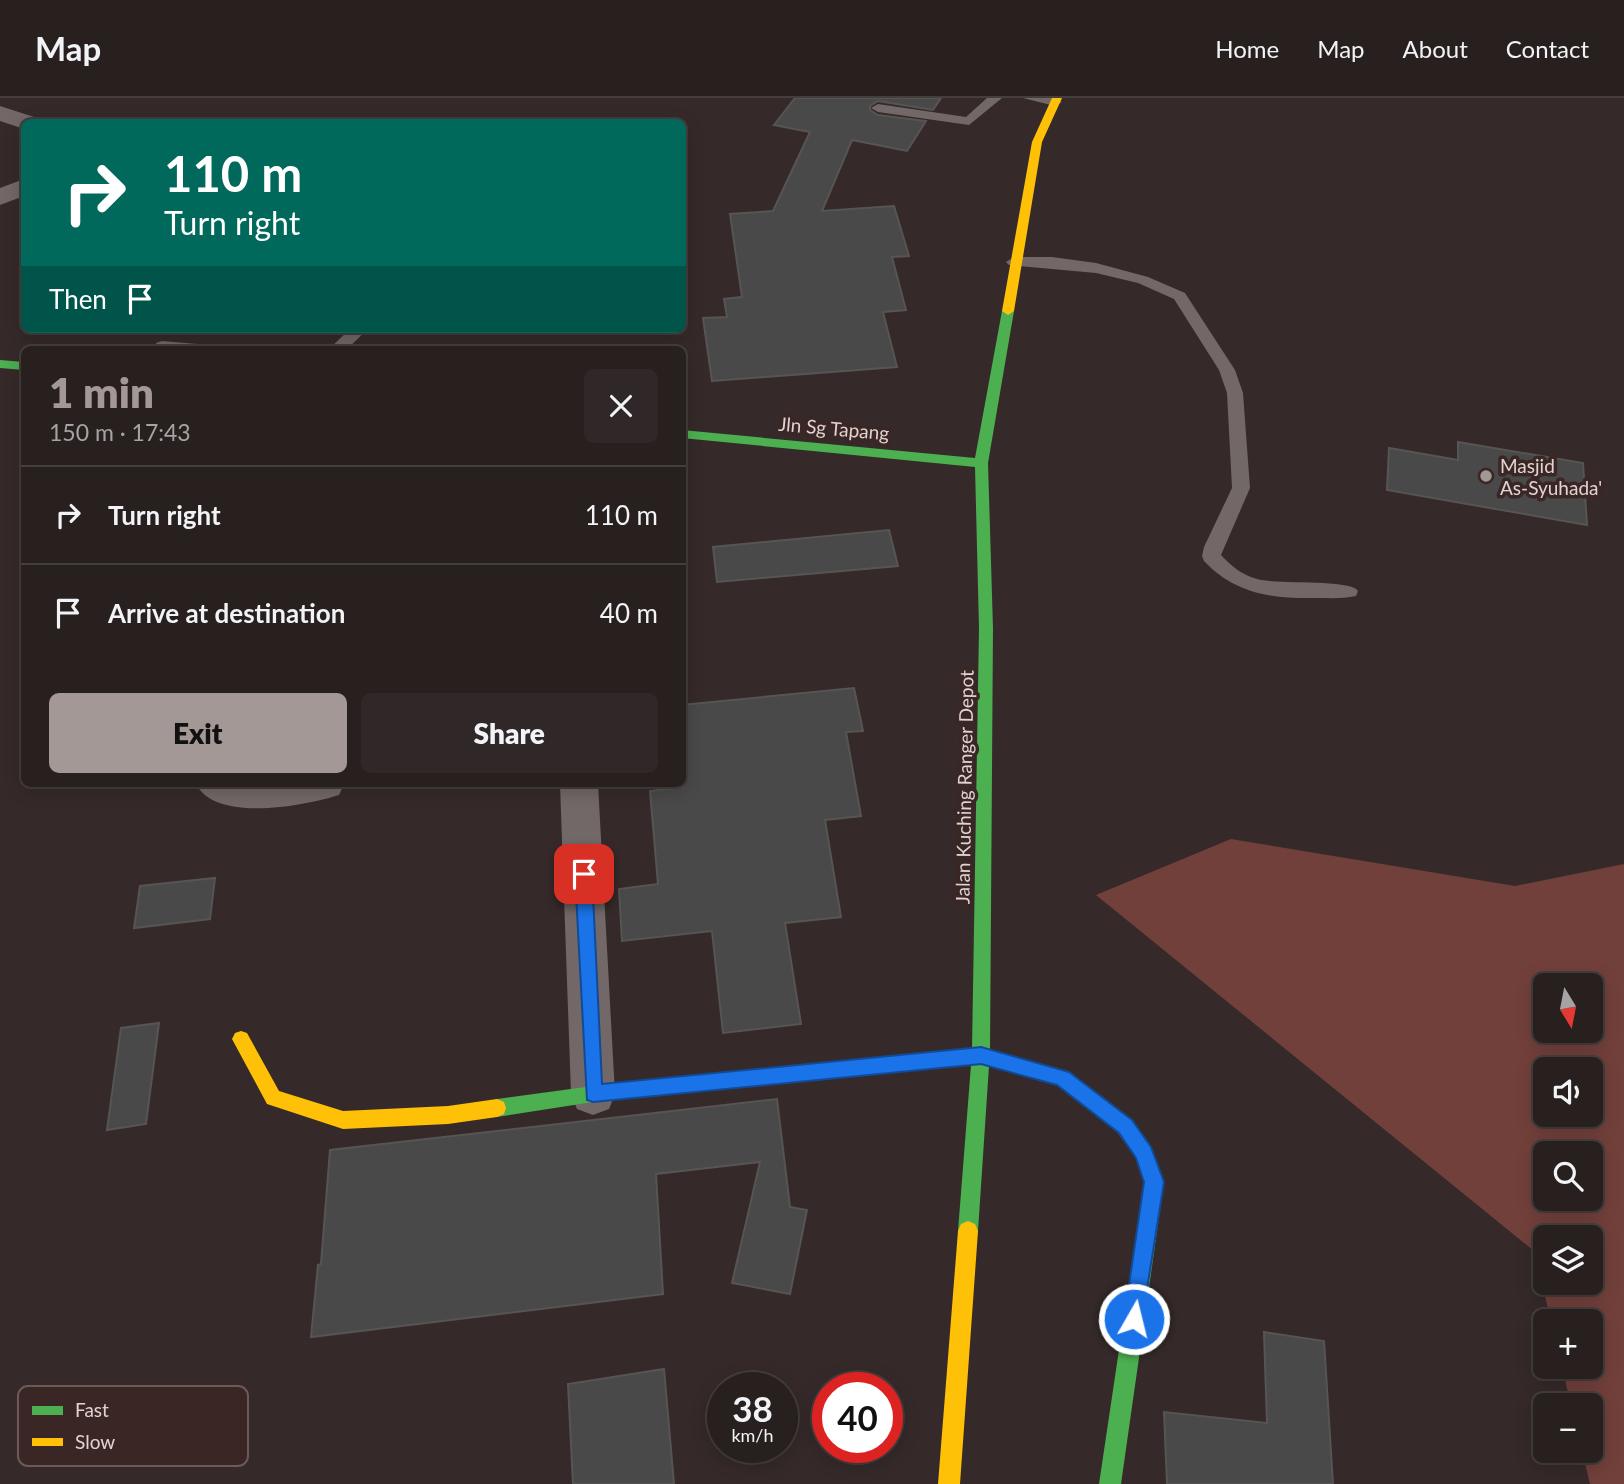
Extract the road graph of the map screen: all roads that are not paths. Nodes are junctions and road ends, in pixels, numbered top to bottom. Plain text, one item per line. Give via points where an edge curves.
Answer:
1 (995, 98) edge
2 (1030, 98) edge
3 (1056, 100) edge
4 (878, 108) dead end
5 (0, 113) edge
6 (21, 121) edge
7 (21, 188) edge
8 (0, 197) edge
9 (1014, 262) junction
10 (355, 333) edge
11 (341, 346) edge
12 (0, 364) edge
13 (21, 366) edge
14 (686, 434) edge
15 (981, 463) junction
16 (1349, 591) dead end
17 (219, 787) edge
18 (304, 787) edge
19 (579, 787) edge
20 (241, 1039) dead end
21 (981, 1056) junction
22 (593, 1094) junction
23 (949, 1484) edge
24 (1110, 1484) edge

1 - 4 lane via 969,121
2 - 3 lane
3 - 9 street, Jalan Kuching Ranger Depot via 1037,142
5 - 6 street
7 - 8 street
9 - 15 street, Jalan Kuching Ranger Depot
9 - 16 lane via 1096,268 1180,296 1227,370 1235,393 1241,488 1216,534 1211,556 1222,571 1261,589
10 - 11 lane
12 - 13 street
14 - 15 street, Jln Sg Tapang
15 - 21 street, Jalan Kuching Ranger Depot via 986,642
17 - 18 street via 268,792
19 - 22 street
20 - 22 street via 273,1098 343,1120 448,1115
21 - 22 street
21 - 23 street, Jalan Kuching Ranger Depot
21 - 24 street via 1062,1078 1125,1127 1144,1153 1154,1182

